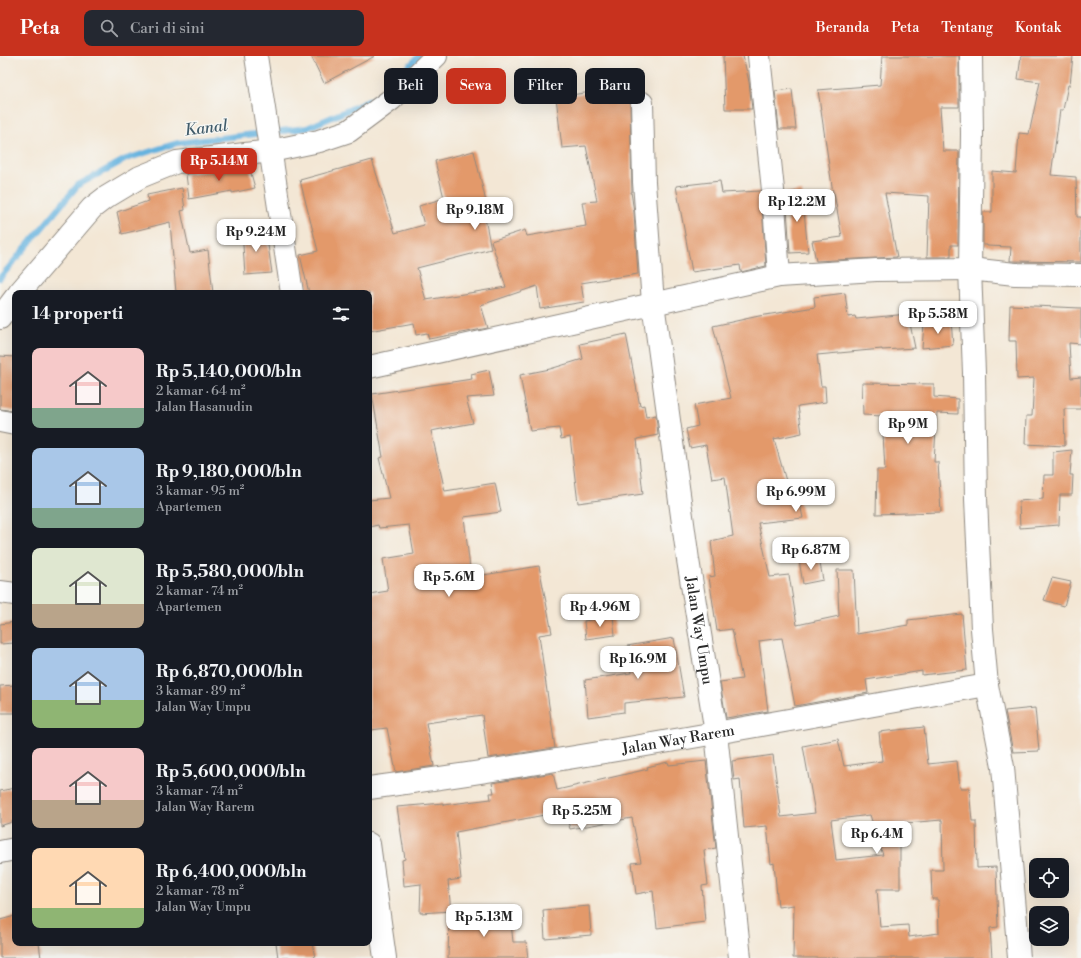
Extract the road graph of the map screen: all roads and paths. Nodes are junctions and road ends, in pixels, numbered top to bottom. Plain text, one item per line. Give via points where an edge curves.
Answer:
1 (256, 56) edge
2 (436, 56) edge
3 (759, 56) edge
4 (970, 56) edge
5 (642, 104) edge
6 (269, 148) junction
7 (970, 270) junction
8 (779, 276) junction
9 (1081, 276) edge
10 (22, 290) edge
11 (292, 290) edge
12 (12, 302) edge
13 (653, 303) junction
14 (0, 318) edge
15 (372, 366) edge
16 (0, 421) edge
17 (12, 423) edge
18 (0, 592) edge
19 (12, 594) edge
20 (987, 685) junction
21 (716, 733) junction
22 (372, 788) edge
23 (12, 850) edge
24 (0, 852) edge
25 (372, 865) edge
26 (385, 958) edge
27 (740, 958) edge
28 (1019, 958) edge

1 - 6 street
2 - 6 street via 392,99 349,131 319,141
3 - 8 street
4 - 7 street
5 - 13 street, Jalan Way Umpu via 644,182
6 - 10 street via 177,162 140,177 92,208
6 - 11 street
7 - 8 street via 876,270
7 - 9 street
7 - 20 street via 976,499
8 - 13 street
12 - 14 street
13 - 15 street
13 - 21 street, Jalan Way Umpu via 687,552
16 - 17 street
18 - 19 street
20 - 21 street, Jalan Way Rarem
20 - 28 street via 1003,766
21 - 22 street, Jalan Way Rarem
21 - 27 street, Jalan Way Umpu
23 - 24 street
25 - 26 street

